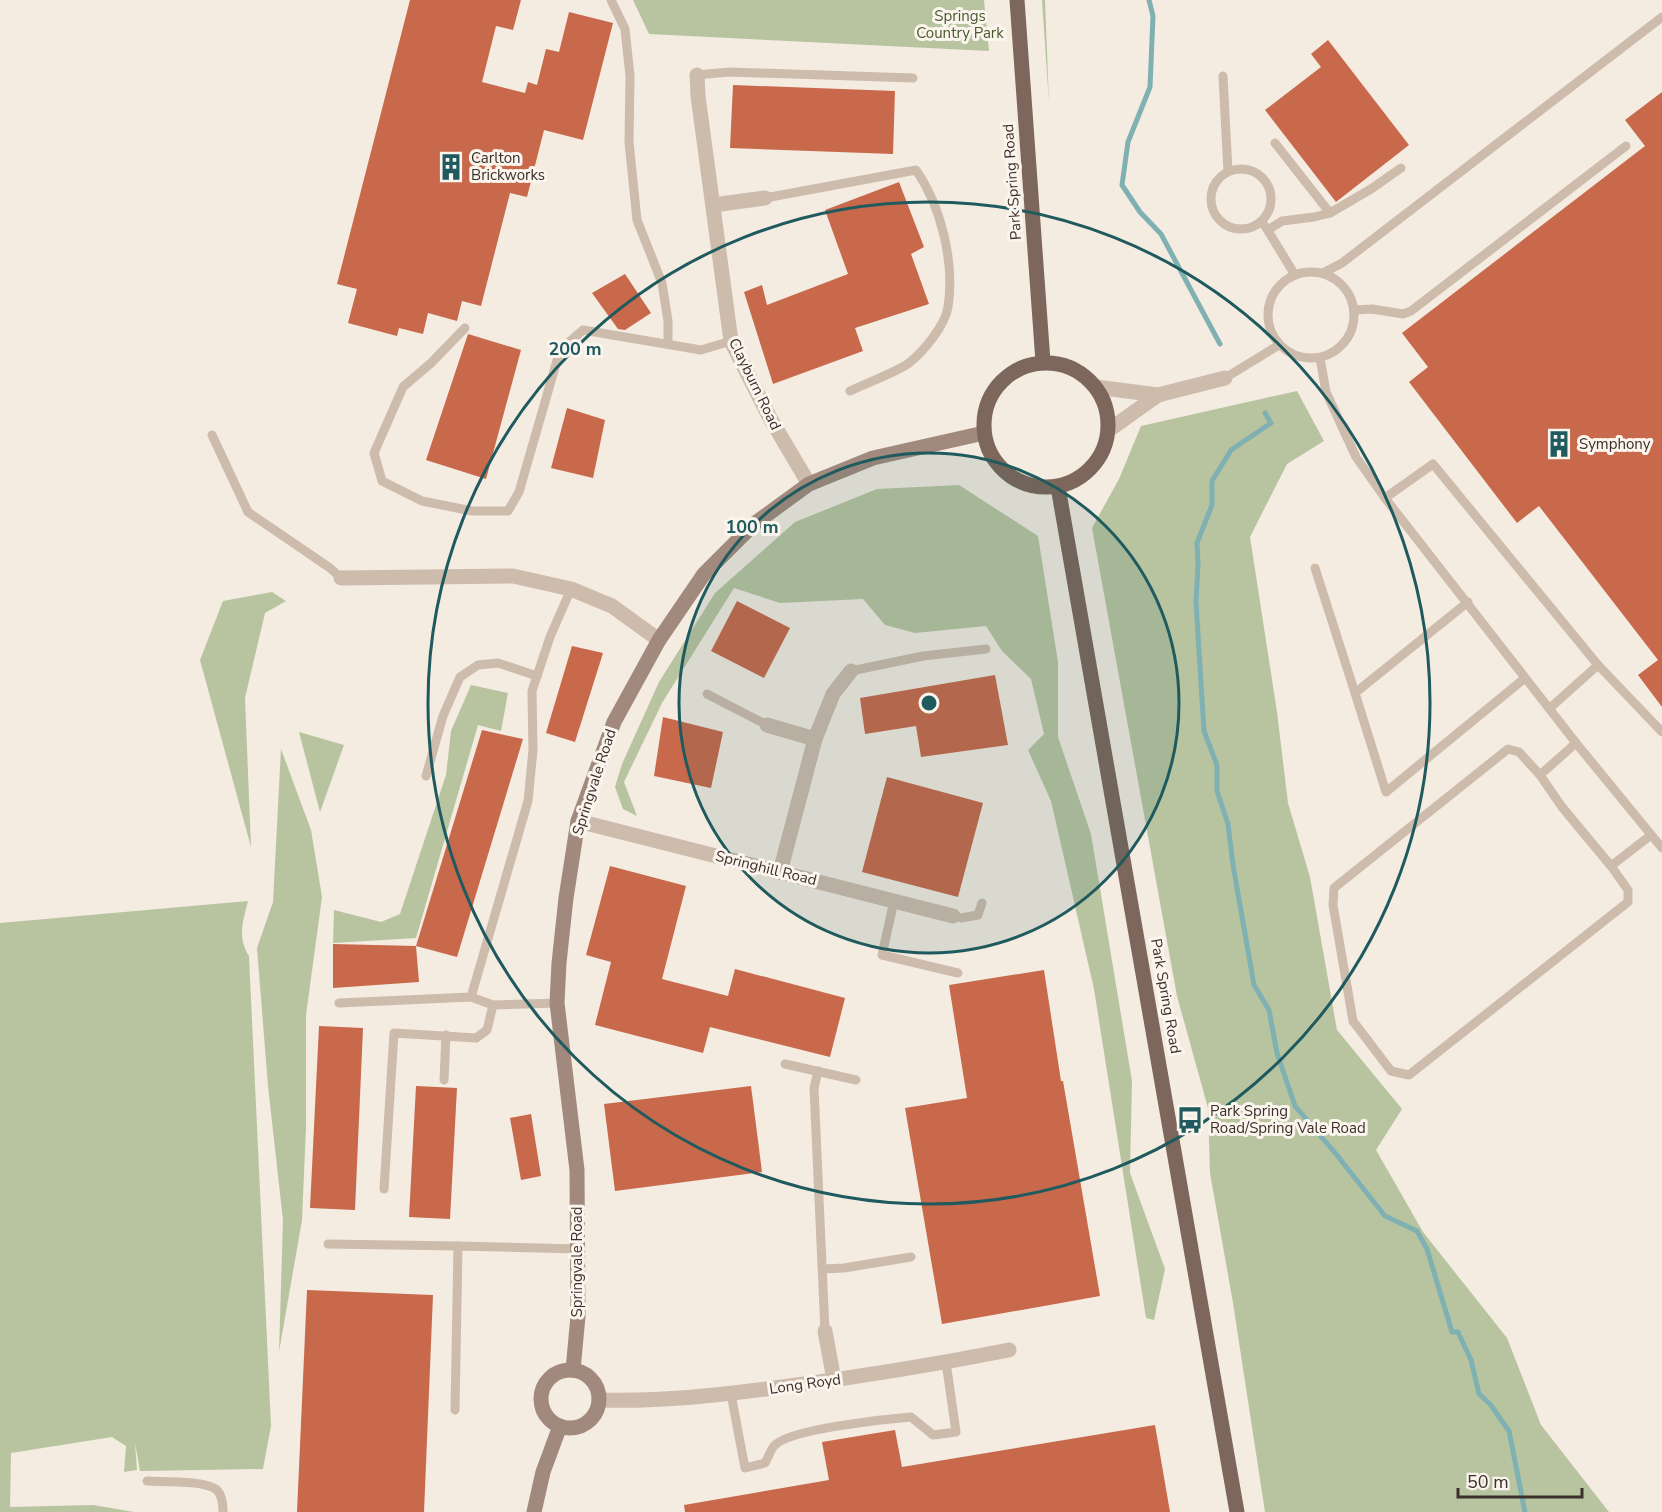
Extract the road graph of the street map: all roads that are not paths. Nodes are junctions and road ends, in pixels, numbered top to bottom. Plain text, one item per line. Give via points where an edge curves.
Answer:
1 (611, 0) edge
2 (1017, 0) edge
3 (1662, 17) edge
4 (697, 75) joint
5 (1223, 76) dead end
6 (913, 78) dead end
7 (1275, 142) dead end
8 (1626, 146) dead end
9 (1401, 168) dead end
10 (1228, 172) junction
11 (765, 198) joint
12 (713, 205) junction
13 (1330, 213) junction
14 (1264, 226) junction
15 (1323, 273) junction
16 (1295, 275) junction
17 (1355, 310) junction
18 (465, 328) dead end
19 (731, 341) junction
20 (668, 344) junction
21 (1279, 345) junction
22 (1320, 358) junction
23 (1043, 362) junction
24 (1225, 378) joint
25 (1096, 387) junction
26 (850, 391) dead end
27 (1158, 395) junction
28 (1109, 430) junction
29 (984, 433) junction
30 (212, 435) dead end
31 (809, 484) junction
32 (1058, 487) junction
33 (1385, 498) junction
34 (1315, 568) dead end
35 (341, 578) joint
36 (571, 589) junction
37 (1468, 602) junction
38 (659, 640) junction
39 (986, 649) dead end
40 (1598, 665) junction
41 (851, 671) joint
42 (537, 676) junction
43 (1525, 678) junction
44 (1355, 693) junction
45 (707, 694) dead end
46 (1550, 708) junction
47 (767, 725) joint
48 (1662, 732) edge
49 (815, 739) junction
50 (1576, 744) junction
51 (1540, 775) junction
52 (426, 776) dead end
53 (578, 821) junction
54 (1651, 835) junction
55 (1662, 848) edge
56 (1611, 866) junction
57 (780, 872) junction
58 (894, 901) junction
59 (982, 903) dead end
60 (953, 916) joint
61 (958, 973) dead end
62 (471, 997) junction
63 (339, 1003) dead end
64 (557, 1003) junction
65 (493, 1005) junction
66 (446, 1035) junction
67 (784, 1064) dead end
68 (818, 1071) junction
69 (444, 1080) dead end
70 (856, 1080) dead end
71 (384, 1189) dead end
72 (328, 1244) dead end
73 (458, 1246) junction
74 (579, 1249) junction
75 (911, 1257) dead end
76 (823, 1269) junction
77 (825, 1331) joint
78 (1009, 1350) dead end
79 (945, 1362) junction
80 (573, 1370) junction
81 (834, 1380) junction
82 (731, 1394) junction
83 (599, 1400) junction
84 (455, 1410) dead end
85 (560, 1426) junction
86 (147, 1481) dead end
87 (223, 1512) edge
88 (534, 1512) edge
89 (1238, 1512) edge

1 - 20 lane via 625,29 630,76 629,142 637,220 662,282
2 - 23 main road, Park Spring Road
3 - 15 lane via 1342,263
4 - 6 lane via 729,72
4 - 12 street, Clayburn Road
5 - 10 lane
7 - 13 lane
8 - 17 lane via 1411,311 1403,314
9 - 13 lane
10 - 14 lane via 1249,170 1266,183 1271,203
10 - 14 lane via 1214,185 1211,203 1219,220 1235,229
11 - 12 street
11 - 26 lane via 916,170 927,186 947,257 948,309 933,338 908,364
12 - 19 street, Clayburn Road
13 - 14 lane
14 - 16 lane
15 - 16 lane
15 - 17 lane via 1344,287
16 - 21 lane via 1278,287 1268,306 1269,327
17 - 22 lane via 1354,326 1347,341
18 - 20 lane via 403,387 374,453 382,481 422,501 472,511 508,511 519,492 560,350 583,330
19 - 20 lane via 701,350
19 - 31 street, Clayburn Road
21 - 22 lane via 1291,354
21 - 24 lane
22 - 33 lane via 1326,392 1356,457
23 - 25 main road via 1072,368
23 - 29 main road via 1010,373 998,385 986,407
24 - 27 street
25 - 27 street
25 - 28 main road via 1106,407
27 - 28 street
28 - 32 main road via 1104,450 1093,467 1077,480
29 - 31 street, Springvale Road via 873,458
29 - 32 main road via 988,449 1009,476 1041,488
30 - 35 lane via 248,512
31 - 38 street, Springvale Road via 754,524 704,574
32 - 89 main road, Park Spring Road
33 - 37 lane
33 - 40 lane via 1433,464
34 - 44 lane
35 - 36 street via 513,576
36 - 38 street via 612,606
36 - 42 lane
37 - 43 lane
37 - 44 lane
38 - 53 street, Springvale Road via 614,722
39 - 41 lane via 923,656
40 - 46 lane
40 - 48 lane
41 - 49 street via 833,694
42 - 52 lane via 498,663 478,665 460,678
42 - 62 lane via 531,691 533,750 528,801
43 - 44 lane via 1386,792
43 - 46 lane
45 - 47 lane
46 - 50 lane
47 - 49 street
49 - 57 street
50 - 51 lane
50 - 54 lane
51 - 56 lane
51 - 56 lane via 1519,752 1508,749 1334,888 1333,905 1353,1021 1391,1071 1409,1075 1628,902 1628,890
53 - 57 street, Springhill Road
53 - 64 street, Springvale Road via 566,898
54 - 55 lane
54 - 56 lane
57 - 58 street, Springhill Road
58 - 60 street, Springhill Road
58 - 61 lane via 882,955
59 - 60 lane via 978,915
62 - 63 lane
62 - 65 lane
64 - 65 lane
64 - 74 street, Springvale Road via 577,1170
65 - 66 lane via 488,1030 476,1038
66 - 69 lane
66 - 71 lane via 394,1033
67 - 68 lane
68 - 70 lane
68 - 76 lane via 814,1088
72 - 73 lane
73 - 74 lane
73 - 84 lane
74 - 80 street, Springvale Road
75 - 76 lane
76 - 77 lane
77 - 81 street
78 - 79 street, Long Royd
79 - 81 street, Long Royd
79 - 82 lane via 956,1432 933,1435 911,1417 864,1421 789,1437 774,1445 765,1463 745,1468
80 - 83 street via 589,1377
80 - 85 street via 550,1378 542,1393 543,1409
81 - 82 street, Long Royd
82 - 83 street, Long Royd via 688,1399
83 - 85 street via 590,1420 576,1427
85 - 88 street
86 - 87 lane via 215,1488

